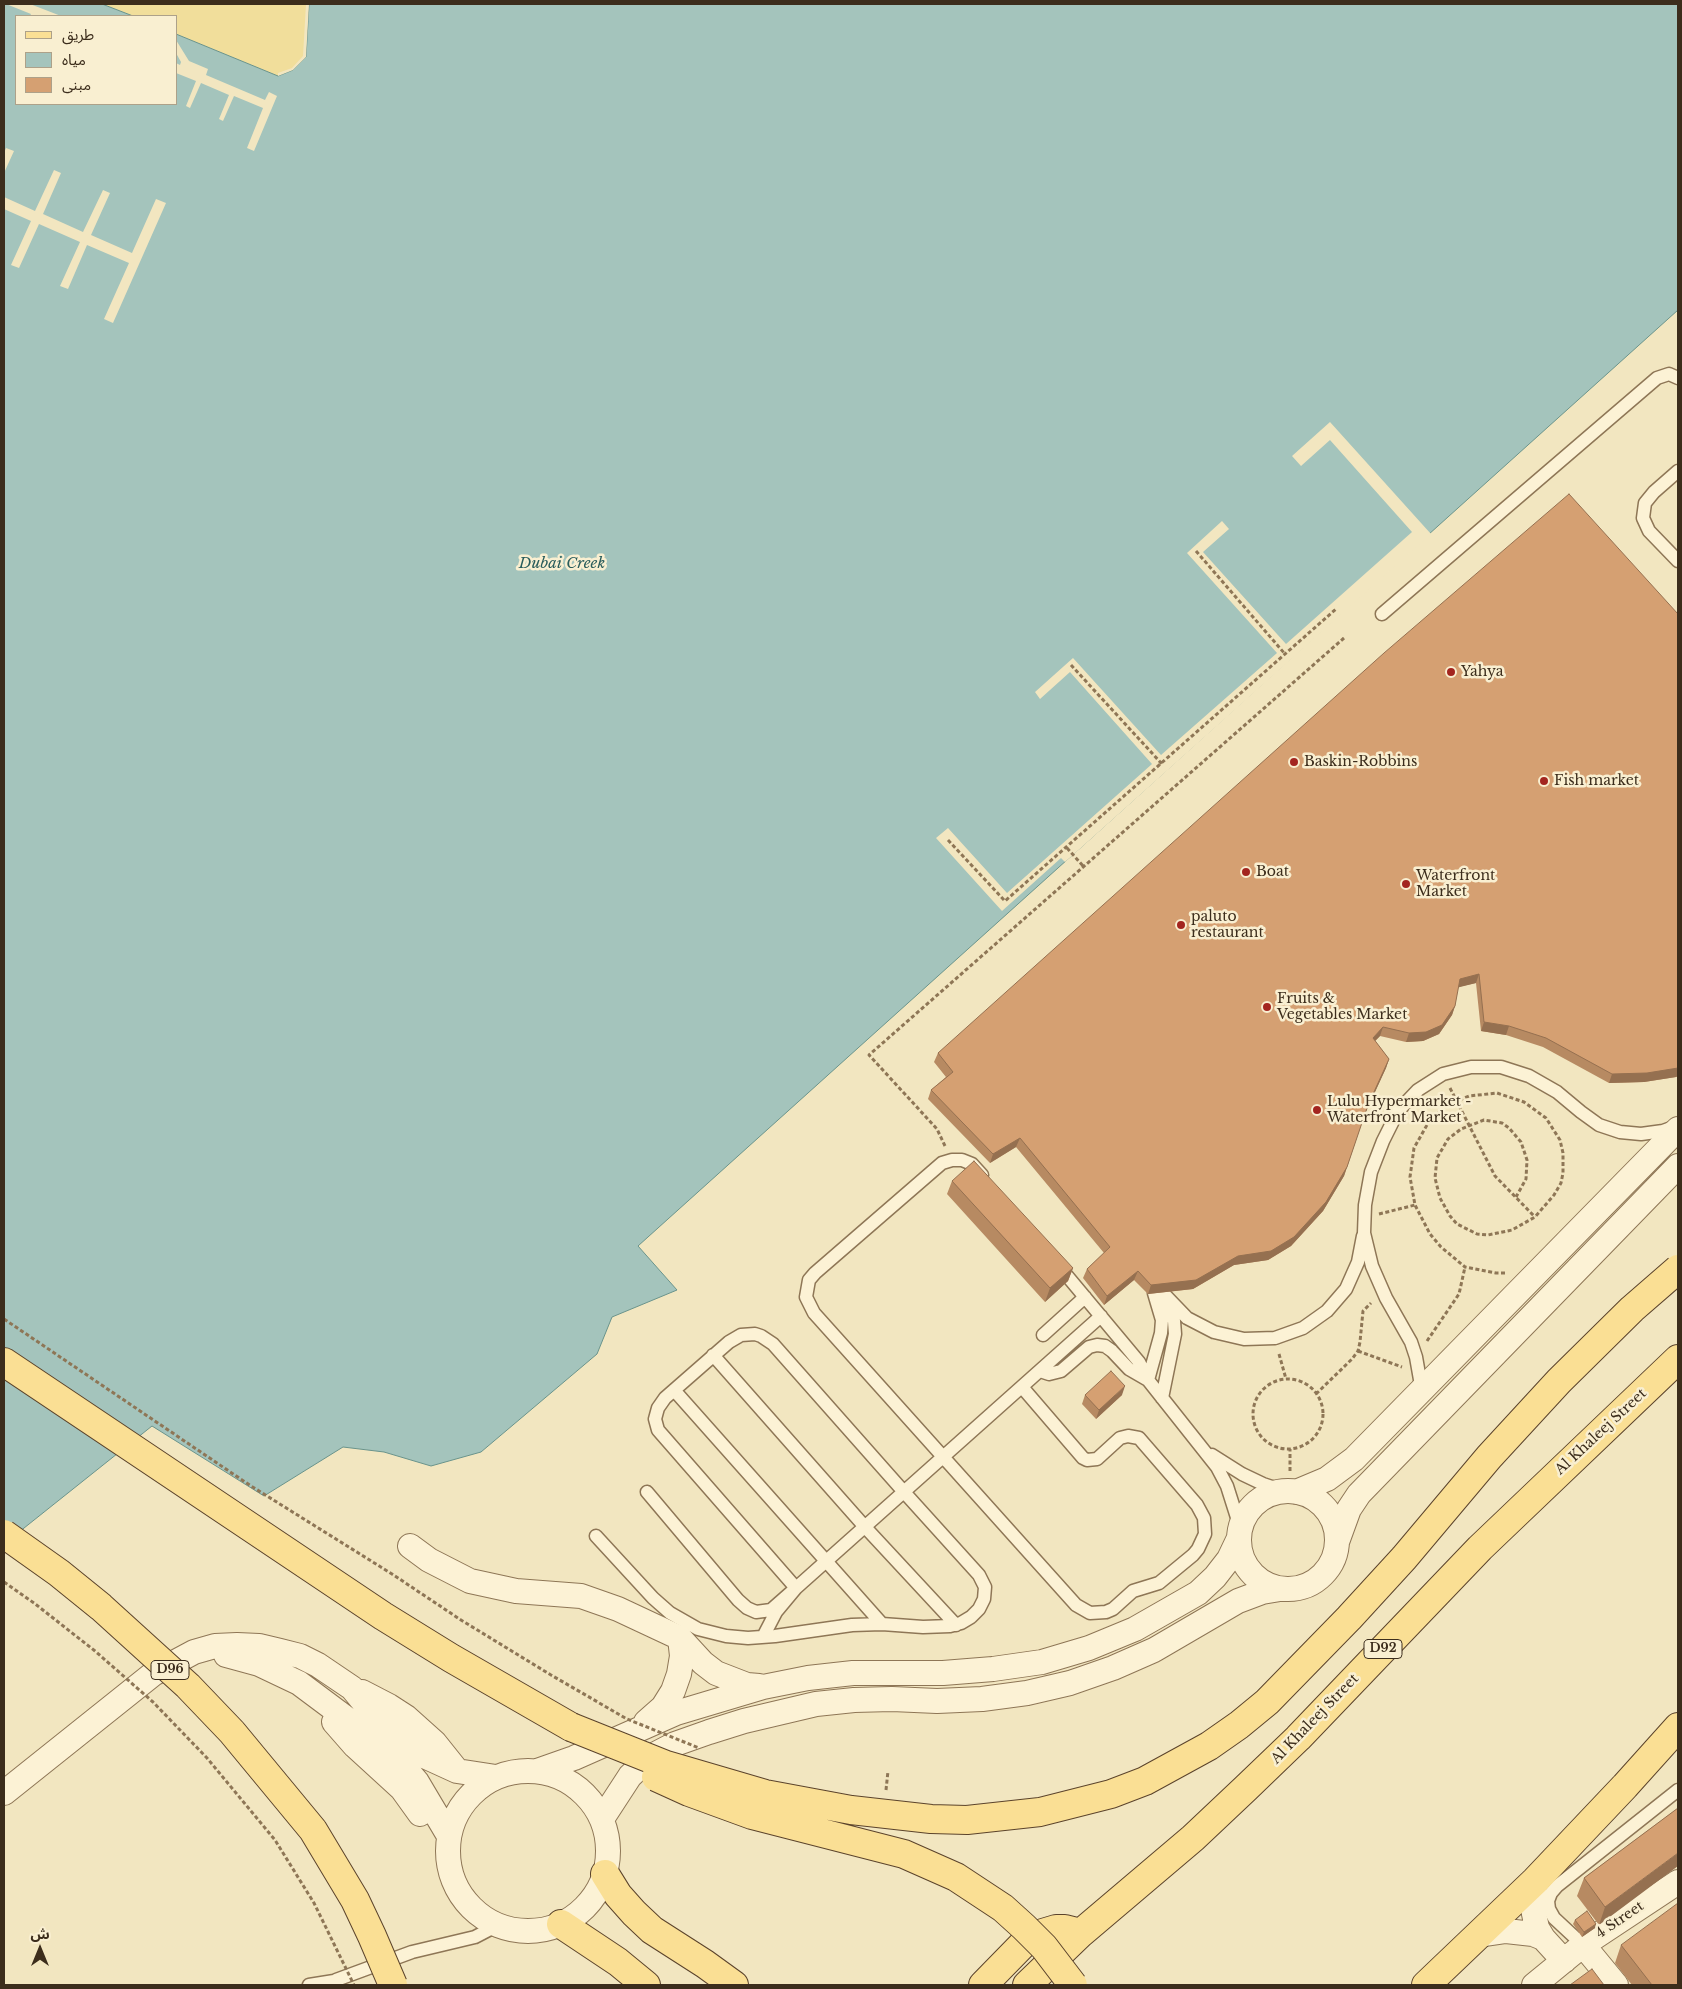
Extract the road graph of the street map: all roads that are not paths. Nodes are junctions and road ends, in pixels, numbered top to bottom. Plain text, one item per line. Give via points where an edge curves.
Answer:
1 (1678, 378) edge
2 (1678, 471) edge
3 (1678, 562) edge
4 (1382, 614) dead end
5 (1678, 1127) edge
6 (1678, 1166) edge
7 (992, 1186) edge
8 (1364, 1233) junction
9 (1047, 1253) edge
10 (1678, 1270) edge
11 (1158, 1293) junction
12 (1085, 1297) junction
13 (1101, 1316) junction
14 (1043, 1335) dead end
15 (713, 1355) junction
16 (1678, 1359) edge
17 (4, 1362) edge
18 (1040, 1370) junction
19 (1148, 1380) junction
20 (1421, 1382) junction
21 (1022, 1387) junction
22 (674, 1390) junction
23 (1162, 1398) junction
24 (1204, 1449) junction
25 (944, 1457) junction
26 (647, 1492) dead end
27 (904, 1492) junction
28 (1290, 1492) junction
29 (865, 1526) junction
30 (1240, 1533) junction
31 (4, 1534) edge
32 (596, 1536) dead end
33 (1337, 1542) junction
34 (410, 1546) dead end
35 (827, 1560) junction
36 (796, 1588) junction
37 (1280, 1589) junction
38 (882, 1624) junction
39 (956, 1625) junction
40 (763, 1637) junction
41 (680, 1638) junction
42 (194, 1652) junction
43 (763, 1687) junction
44 (571, 1727) junction
45 (1678, 1727) edge
46 (634, 1732) junction
47 (537, 1771) junction
48 (496, 1777) junction
49 (1678, 1790) edge
50 (4, 1793) edge
51 (602, 1819) junction
52 (448, 1844) junction
53 (605, 1874) junction
54 (1535, 1881) junction
55 (1678, 1882) edge
56 (561, 1924) junction
57 (498, 1925) junction
58 (1081, 1933) junction
59 (1479, 1935) junction
60 (1543, 1938) junction
61 (1583, 1945) junction
62 (1564, 1961) junction
63 (331, 1983) edge
64 (309, 1985) edge
65 (393, 1985) edge
66 (646, 1985) edge
67 (734, 1985) edge
68 (983, 1985) edge
69 (1027, 1985) edge
70 (1059, 1985) edge
71 (1073, 1985) edge
72 (1426, 1985) edge
73 (1534, 1985) edge
74 (1616, 1985) edge

1 - 4 lane via 1669,374 1657,378
2 - 3 lane via 1645,503 1643,518 1649,531
5 - 8 lane via 1642,1134 1620,1132 1599,1124 1557,1092 1529,1076 1501,1067 1471,1067 1443,1074 1418,1090 1398,1111 1382,1141 1371,1172
5 - 20 street via 1544,1266
6 - 33 street via 1359,1494 1349,1509
7 - 25 lane via 972,1164 962,1160 942,1163 815,1274 806,1297 814,1313
8 - 11 lane via 1358,1262 1350,1280 1327,1311 1303,1328 1275,1338 1244,1339 1214,1332 1187,1318
8 - 20 lane via 1372,1266 1411,1342
9 - 12 lane
10 - 44 main road, bridge via 1632,1309 1559,1381 1367,1598 1274,1696 1209,1746 1144,1781 1111,1794 1040,1812 985,1819 931,1819 851,1810 765,1794 666,1765
11 - 19 lane via 1161,1333
11 - 23 lane via 1174,1321 1175,1334
12 - 13 lane
12 - 14 lane
13 - 18 lane
13 - 19 lane via 1139,1362
15 - 22 lane
15 - 27 lane via 741,1335 755,1334 768,1340
15 - 29 lane
16 - 58 main road, Al Khaleej Street / D92 via 1480,1548 1259,1776 1186,1844
17 - 44 main road via 383,1616
18 - 19 lane via 1049,1374 1061,1371 1088,1348 1097,1345 1105,1346 1129,1369
18 - 21 lane
19 - 23 lane
20 - 28 street via 1341,1470 1312,1486
21 - 25 lane
21 - 25 lane via 1087,1460 1097,1459 1120,1438 1133,1437 1143,1442 1201,1511 1205,1534 1193,1555 1154,1586 1130,1593 1113,1608 1098,1614 1083,1610
22 - 35 lane
22 - 36 lane via 658,1408 655,1419 658,1430
23 - 24 lane
24 - 28 lane via 1242,1474
24 - 30 lane via 1227,1486
25 - 27 lane
26 - 36 lane via 746,1608 760,1612 771,1610
27 - 29 lane
27 - 39 lane via 983,1581 985,1596 979,1609
28 - 30 street via 1272,1494 1252,1506
28 - 33 street via 1307,1495 1326,1510 1336,1530
29 - 35 lane
29 - 39 lane
30 - 37 street via 1242,1556 1250,1571 1269,1586
30 - 43 street via 1229,1559 1198,1593 1135,1629 1089,1648 1042,1662 993,1670 853,1674
31 - 65 main road, D96, bridge via 101,1607 232,1732 313,1830 354,1900
32 - 40 lane via 653,1598 679,1619 719,1635
33 - 37 street via 1335,1554 1324,1574 1303,1587
34 - 41 street via 449,1572 470,1581 516,1591 581,1596 618,1608
35 - 36 lane
35 - 38 lane
36 - 40 lane via 776,1612
37 - 51 street via 1238,1601 1154,1650 1113,1668 1027,1693 982,1699 854,1700 816,1704 709,1732 650,1757 630,1776
38 - 39 lane
38 - 40 lane
41 - 43 street via 716,1673 747,1685
41 - 46 street via 682,1656 672,1691 662,1707
42 - 48 street via 215,1646 237,1645 259,1646 300,1656 352,1688 371,1711 407,1744 439,1764 457,1771
42 - 50 street via 134,1688
42 - 52 street via 259,1664 298,1683 316,1696 395,1756 417,1782
43 - 46 street via 676,1713
44 - 71 main road, bridge via 636,1766 720,1805 904,1854 956,1877 995,1902 1024,1926
45 - 54 main road
46 - 47 street
47 - 48 street
47 - 51 street via 564,1779 576,1787 596,1807
48 - 52 street via 470,1795 461,1807 453,1821
49 - 61 lane via 1551,1893 1548,1901 1554,1918
51 - 53 street via 608,1847
52 - 57 street via 449,1868 462,1896 484,1918
53 - 56 street via 592,1899 573,1918
53 - 67 main road via 628,1907 652,1930
54 - 59 main road
54 - 60 street via 1533,1909
55 - 61 street, 4 Street
56 - 57 street via 536,1930
56 - 66 main road
57 - 63 lane via 475,1937 412,1952
58 - 68 main road via 1056,1928 1036,1935
58 - 69 main road, Al Khaleej Street / D92
58 - 70 main road via 1076,1962
59 - 60 street via 1506,1931
59 - 72 main road
60 - 62 street
61 - 62 street, 4 Street
61 - 74 street
62 - 73 street, 4 Street
63 - 64 lane

